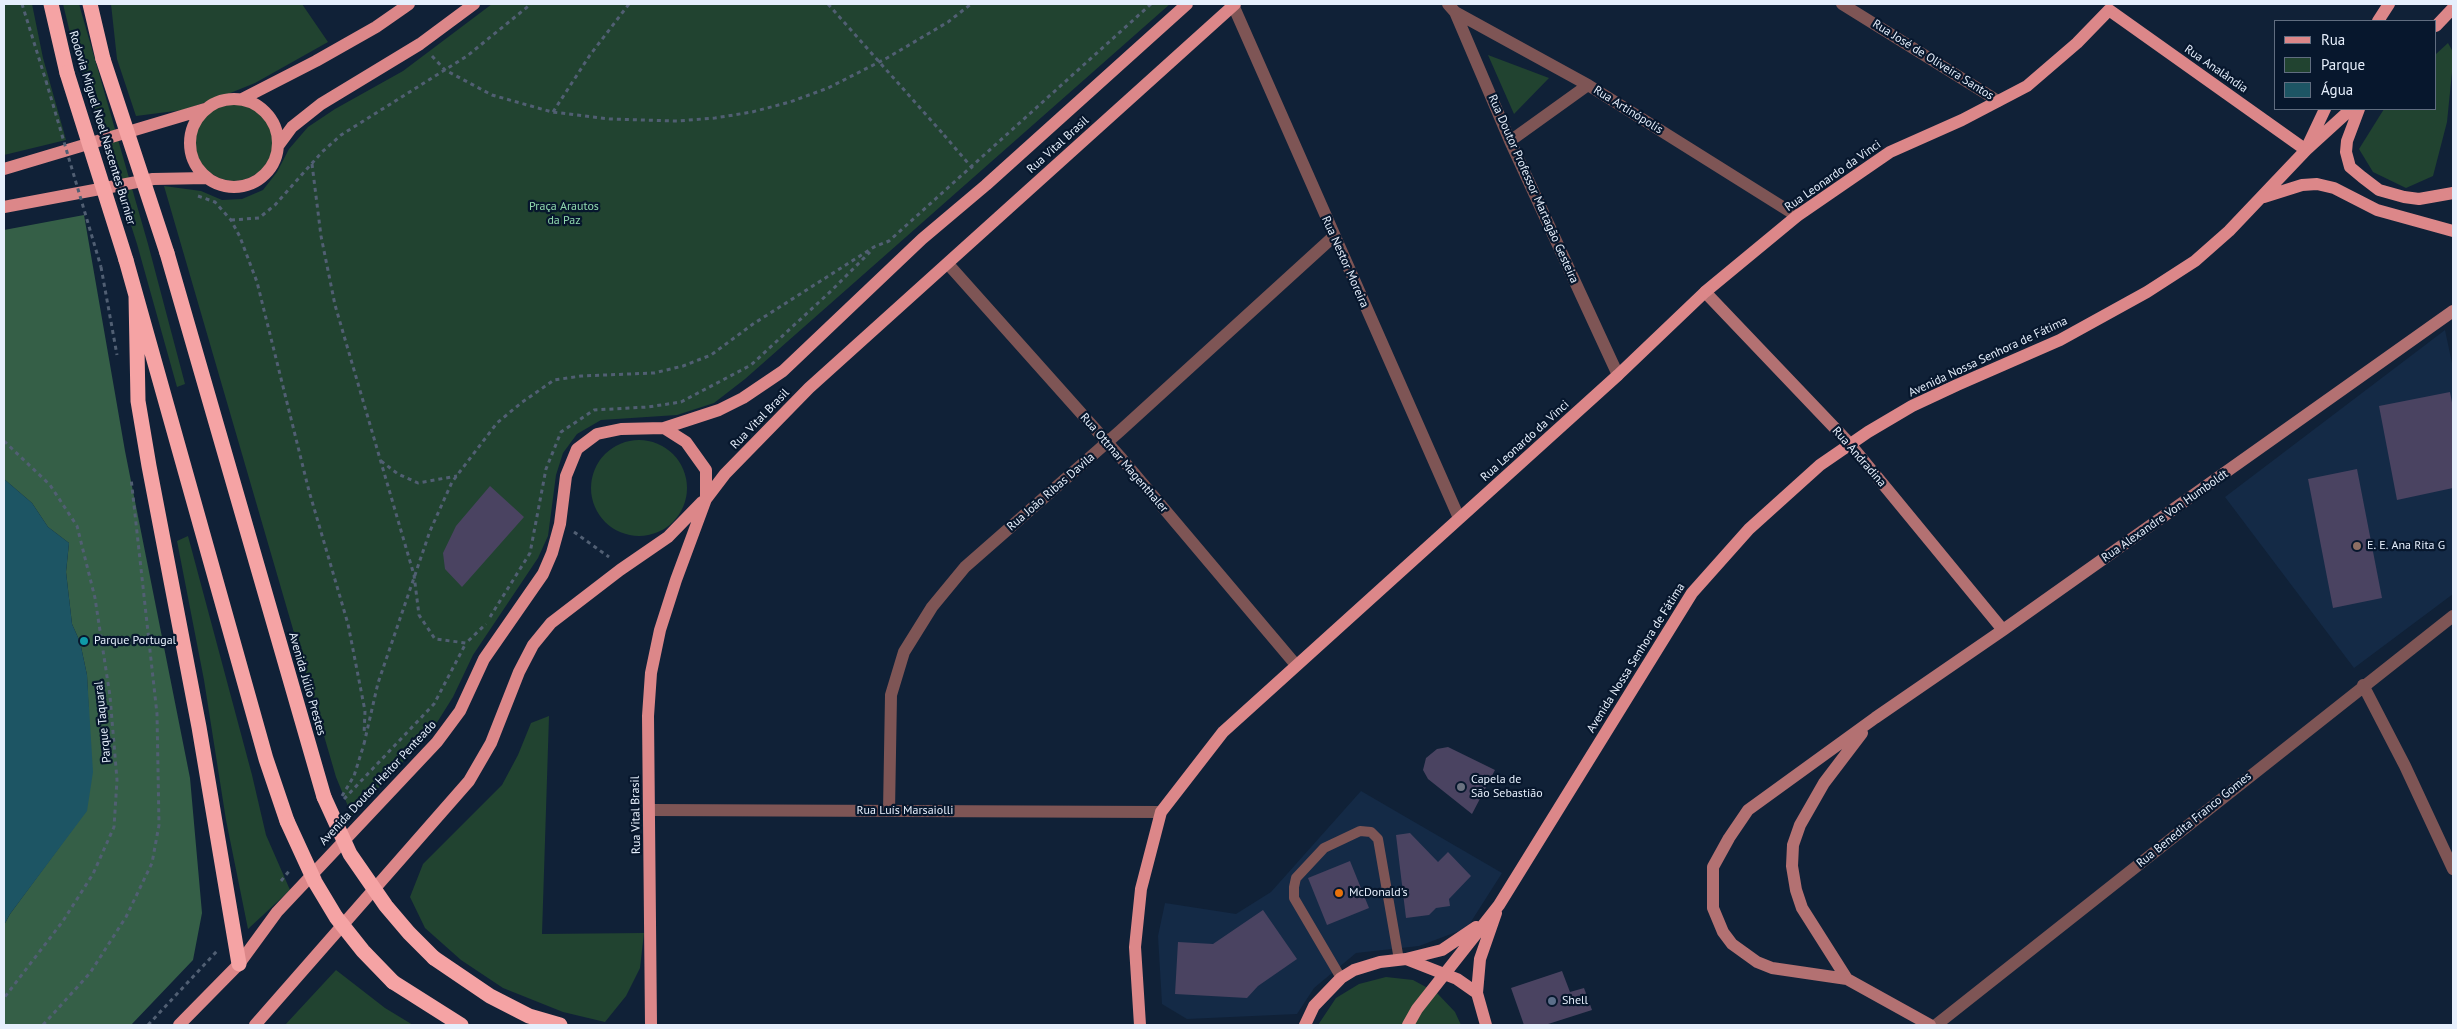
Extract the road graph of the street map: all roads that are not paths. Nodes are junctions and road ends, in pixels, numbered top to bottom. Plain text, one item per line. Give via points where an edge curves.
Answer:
1 (51, 4) edge
2 (90, 4) edge
3 (101, 4) edge
4 (409, 4) edge
5 (474, 4) edge
6 (1187, 4) edge
7 (1842, 4) edge
8 (2389, 4) edge
9 (1234, 5) edge
10 (2111, 7) edge
11 (1451, 8) edge
12 (2453, 8) edge
13 (1862, 9) edge
14 (2379, 20) edge
15 (2437, 25) edge
16 (102, 54) junction
17 (1588, 85) junction
18 (242, 99) junction
19 (1998, 101) junction
20 (208, 108) junction
21 (2325, 110) edge
22 (2350, 110) edge
23 (2359, 110) edge
24 (1510, 141) junction
25 (278, 146) junction
26 (2306, 150) junction
27 (4, 169) edge
28 (207, 178) junction
29 (2453, 193) edge
30 (2262, 198) junction
31 (4, 208) edge
32 (1797, 216) junction
33 (2453, 231) edge
34 (1333, 237) junction
35 (167, 252) joint
36 (948, 264) junction
37 (1705, 292) junction
38 (136, 296) junction
39 (2453, 311) edge
40 (1618, 375) junction
41 (664, 428) junction
42 (1107, 443) junction
43 (1850, 444) junction
44 (706, 499) junction
45 (1460, 518) junction
46 (2453, 616) edge
47 (2004, 630) junction
48 (1296, 665) junction
49 (2363, 685) junction
50 (1875, 718) junction
51 (650, 810) junction
52 (889, 811) junction
53 (1161, 812) junction
54 (2453, 869) edge
55 (1499, 905) junction
56 (1403, 960) junction
57 (239, 964) junction
58 (1446, 974) junction
59 (1341, 978) junction
60 (1847, 979) junction
61 (1477, 993) junction
62 (179, 1025) edge
63 (255, 1025) edge
64 (461, 1025) edge
65 (560, 1025) edge
66 (651, 1025) edge
67 (1140, 1025) edge
68 (1305, 1025) edge
69 (1408, 1025) edge
70 (1486, 1025) edge
71 (1930, 1025) edge
72 (1936, 1025) edge

1 - 38 highway, Rodovia Miguel Noel Nascentes Burnier, bridge via 68,73
2 - 16 highway, Rodovia Miguel Noel Nascentes Burnier
3 - 16 highway
4 - 18 main road via 359,37
5 - 25 main road via 420,44 321,104 292,127
6 - 41 main road, Rua Vital Brasil via 922,239 783,371 719,410
7 - 13 street, Rua José de Oliveira Santos
8 - 14 main road
9 - 34 street, Rua Nestor Moreira
9 - 36 main road, Rua Vital Brasil
10 - 19 main road, Rua Leonardo da Vinci via 2078,43 2027,86
10 - 26 main road, Rua Analândia
11 - 17 street, Rua Artinópolis
11 - 24 street, Rua Doutor Professor Martagão Gesteira
12 - 15 main road
13 - 19 street, Rua José de Oliveira Santos
16 - 35 highway, Rodovia Miguel Noel Nascentes Burnier, bridge
17 - 24 street
17 - 32 street, Rua Artinópolis
18 - 20 main road via 228,99
18 - 25 main road via 254,103 273,121 278,133
19 - 32 main road, Rua Leonardo da Vinci via 1890,152
20 - 27 main road
20 - 28 main road via 194,124 191,138 191,153
21 - 26 main road
22 - 26 main road
23 - 29 main road via 2346,152 2350,167 2362,178 2379,190 2404,197 2420,199
24 - 40 street, Rua Doutor Professor Martagão Gesteira
25 - 28 main road via 268,171 258,180 232,187
26 - 30 main road, Avenida Nossa Senhora de Fátima
28 - 31 main road via 152,179
30 - 33 main road via 2302,185 2317,184 2334,188 2377,210
30 - 43 main road, Avenida Nossa Senhora de Fátima via 2195,261 2147,292 2060,340 1912,406
32 - 37 main road, Rua Leonardo da Vinci
34 - 42 street, Rua João Ribas Davila
34 - 45 street, Rua Nestor Moreira
35 - 65 highway, Avenida Júlio Prestes, bridge via 324,797 350,854 386,906 434,958 490,996 529,1016
36 - 42 street, Rua Ottmar Magenthaler
36 - 44 main road, Rua Vital Brasil via 809,388 725,474
37 - 40 main road, Rua Leonardo da Vinci
37 - 43 street, Rua Andradina
38 - 57 highway via 140,411
38 - 64 highway, bridge via 266,759 287,821 315,882 336,917 363,951 393,982
39 - 47 street, Rua Alexandre Von Humboldt
40 - 45 main road, Rua Leonardo da Vinci
41 - 44 main road via 686,442 702,462 706,470
41 - 57 main road, Avenida Doutor Heitor Penteado via 621,429 597,434 577,449 566,476 560,524 552,554 543,574 484,659 460,711 438,742 277,912
42 - 48 street, Rua Ottmar Magenthaler
42 - 52 street, Rua João Ribas Davila via 965,568 932,607 904,652 891,695
43 - 47 street, Rua Andradina
43 - 55 main road, Avenida Nossa Senhora de Fátima via 1779,500 1692,593
44 - 51 main road, Rua Vital Brasil via 660,630 651,673 648,716
44 - 63 main road via 668,537 551,623 533,645 491,743 469,781
45 - 48 main road, Rua Leonardo da Vinci
46 - 49 street, Rua Benedita Franco Gomes
47 - 50 street, Rua Alexandre Von Humboldt
48 - 53 main road, Rua Leonardo da Vinci via 1223,732
49 - 54 street
49 - 72 street, Rua Benedita Franco Gomes
50 - 60 street, Rua Alexandre Von Humboldt via 1824,783 1800,825 1793,845 1792,866 1802,908
50 - 60 street, Rua Alexandre Von Humboldt via 1748,810 1713,867 1713,908 1732,944 1757,962 1772,968
51 - 52 street, Rua Luís Marsaiolli
51 - 66 main road, Rua Vital Brasil
52 - 53 street, Rua Luís Marsaiolli
53 - 67 main road, Rua Leonardo da Vinci via 1141,888 1135,947
55 - 56 main road, Avenida Nossa Senhora de Fátima via 1464,937 1442,950
55 - 58 main road, Avenida Nossa Senhora de Fátima
55 - 61 main road via 1480,959
56 - 58 main road
56 - 59 main road, Avenida Nossa Senhora de Fátima via 1380,962
56 - 59 lane via 1378,839 1371,832 1360,831 1324,848 1296,878 1294,887 1294,898
57 - 62 main road, Avenida Doutor Heitor Penteado
58 - 61 main road
58 - 69 main road, Avenida Nossa Senhora de Fátima
59 - 68 main road via 1314,1006
60 - 71 street, Rua Alexandre Von Humboldt
61 - 70 main road

